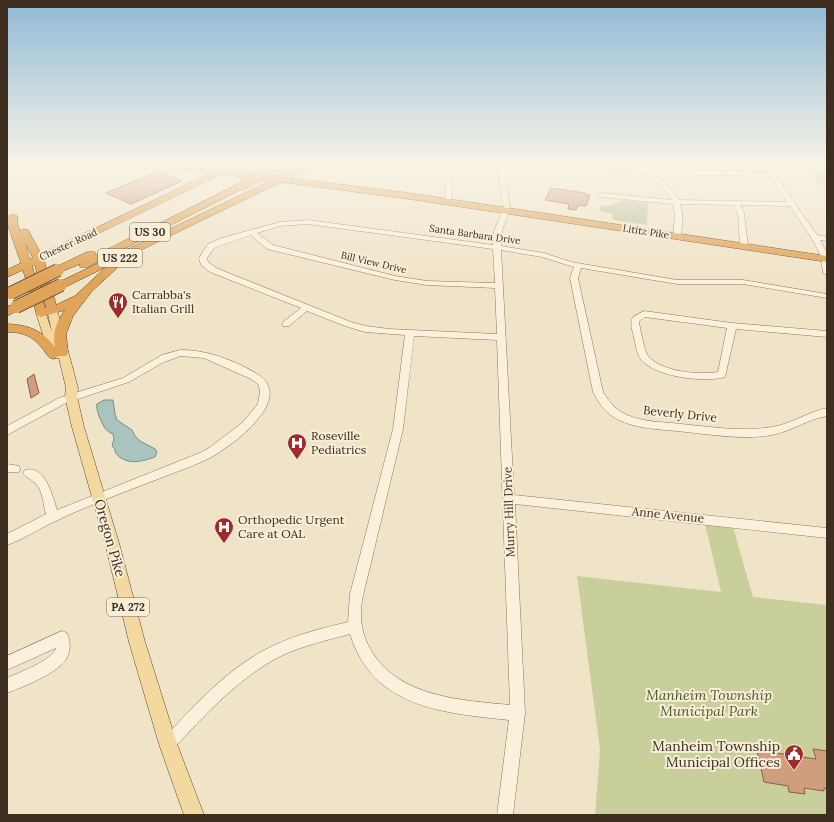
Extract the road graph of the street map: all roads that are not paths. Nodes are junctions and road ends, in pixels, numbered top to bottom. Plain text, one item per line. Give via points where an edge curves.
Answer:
1 (148, 201) edge
2 (206, 201) edge
3 (236, 201) edge
4 (443, 201) edge
5 (505, 201) edge
6 (669, 201) edge
7 (791, 201) edge
8 (448, 202) joint
9 (676, 202) junction
10 (736, 203) junction
11 (793, 204) junction
12 (506, 210) junction
13 (9, 215) edge
14 (178, 230) junction
15 (252, 232) junction
16 (84, 236) junction
17 (677, 236) junction
18 (815, 237) junction
19 (827, 239) edge
20 (744, 246) junction
21 (26, 247) junction
22 (497, 247) junction
23 (38, 258) junction
24 (825, 259) edge
25 (26, 264) junction
26 (578, 265) junction
27 (7, 273) edge
28 (827, 274) edge
29 (59, 278) junction
30 (499, 286) junction
31 (827, 296) edge
32 (80, 297) junction
33 (10, 302) edge
34 (307, 307) junction
35 (46, 312) junction
36 (286, 324) dead end
37 (732, 326) junction
38 (7, 328) edge
39 (410, 333) junction
40 (827, 334) edge
41 (500, 337) junction
42 (58, 354) junction
43 (71, 397) junction
44 (827, 412) edge
45 (7, 431) edge
46 (29, 473) dead end
47 (99, 498) junction
48 (508, 499) junction
49 (53, 517) junction
50 (827, 533) edge
51 (7, 540) edge
52 (355, 626) junction
53 (7, 663) edge
54 (7, 686) edge
55 (518, 713) junction
56 (168, 744) junction
57 (194, 815) edge
58 (505, 815) edge

1 - 16 highway, Chester Road
2 - 29 highway, US 30
3 - 14 highway, US 222
4 - 8 highway, Lititz Pike
5 - 12 street
6 - 9 street
7 - 11 street
8 - 12 highway, Lititz Pike
9 - 10 street
9 - 17 street via 679,216
10 - 11 street
10 - 20 street via 741,213
11 - 18 street
12 - 17 highway, Lititz Pike
12 - 22 street, Murry Hill Drive via 498,231
13 - 21 highway, Oregon Pike
14 - 29 highway, US 222
14 - 32 highway via 116,266
15 - 22 street, Santa Barbara Drive via 280,224 308,222
15 - 30 street, Bill View Drive via 270,247 395,278 439,284
15 - 34 street, Santa Barbara Drive via 211,246 204,255 204,263 213,270
16 - 21 highway via 47,249
16 - 23 highway, Chester Road
17 - 20 highway, Lititz Pike
18 - 19 street
18 - 24 street
20 - 24 highway, Lititz Pike
21 - 23 highway, Oregon Pike / PA 272
21 - 25 highway, Oregon Pike / PA 272
21 - 27 highway
22 - 26 street, Santa Barbara Drive via 542,254
22 - 30 street, Murry Hill Drive
23 - 25 highway, Chester Road
23 - 35 highway, Oregon Pike / PA 272
24 - 28 street
25 - 27 highway, Chester Road
25 - 35 highway, Oregon Pike / PA 272
26 - 31 street, Santa Barbara Drive via 677,282 736,282
26 - 44 street, Beverly Drive via 574,278 598,392 607,407 622,418 646,425 758,433 788,428 812,415
29 - 33 highway, US 222, bridge
29 - 33 highway, US 30, bridge
30 - 41 street, Murry Hill Drive
32 - 35 highway via 74,302
32 - 42 highway via 64,322
34 - 36 street
34 - 39 street, Santa Barbara Drive via 365,329
35 - 42 main road, Oregon Pike / PA 272
37 - 37 street via 722,375 713,376 670,373 650,362 644,356 635,323 638,316 649,314
37 - 40 street
38 - 42 highway via 37,334
39 - 41 street, Santa Barbara Drive
39 - 52 street via 398,425 358,588
41 - 48 street, Murry Hill Drive
42 - 43 main road, Oregon Pike / PA 272 via 65,392
43 - 45 street
43 - 47 main road, Oregon Pike / PA 272
43 - 47 street via 118,383 163,359 186,353 203,354 215,359 254,377 263,386 265,400 260,411 216,449 174,469
46 - 49 street via 43,483
47 - 49 street
47 - 56 main road, Oregon Pike / PA 272 via 137,642
48 - 50 street, Anne Avenue
48 - 55 street, Murry Hill Drive
49 - 51 street
52 - 55 street via 369,659 386,680 396,686 411,694 432,700
52 - 56 street via 301,642 267,657 226,688
53 - 54 street via 62,638 60,656
55 - 58 street, Murry Hill Drive
56 - 57 main road, Oregon Pike / PA 272

